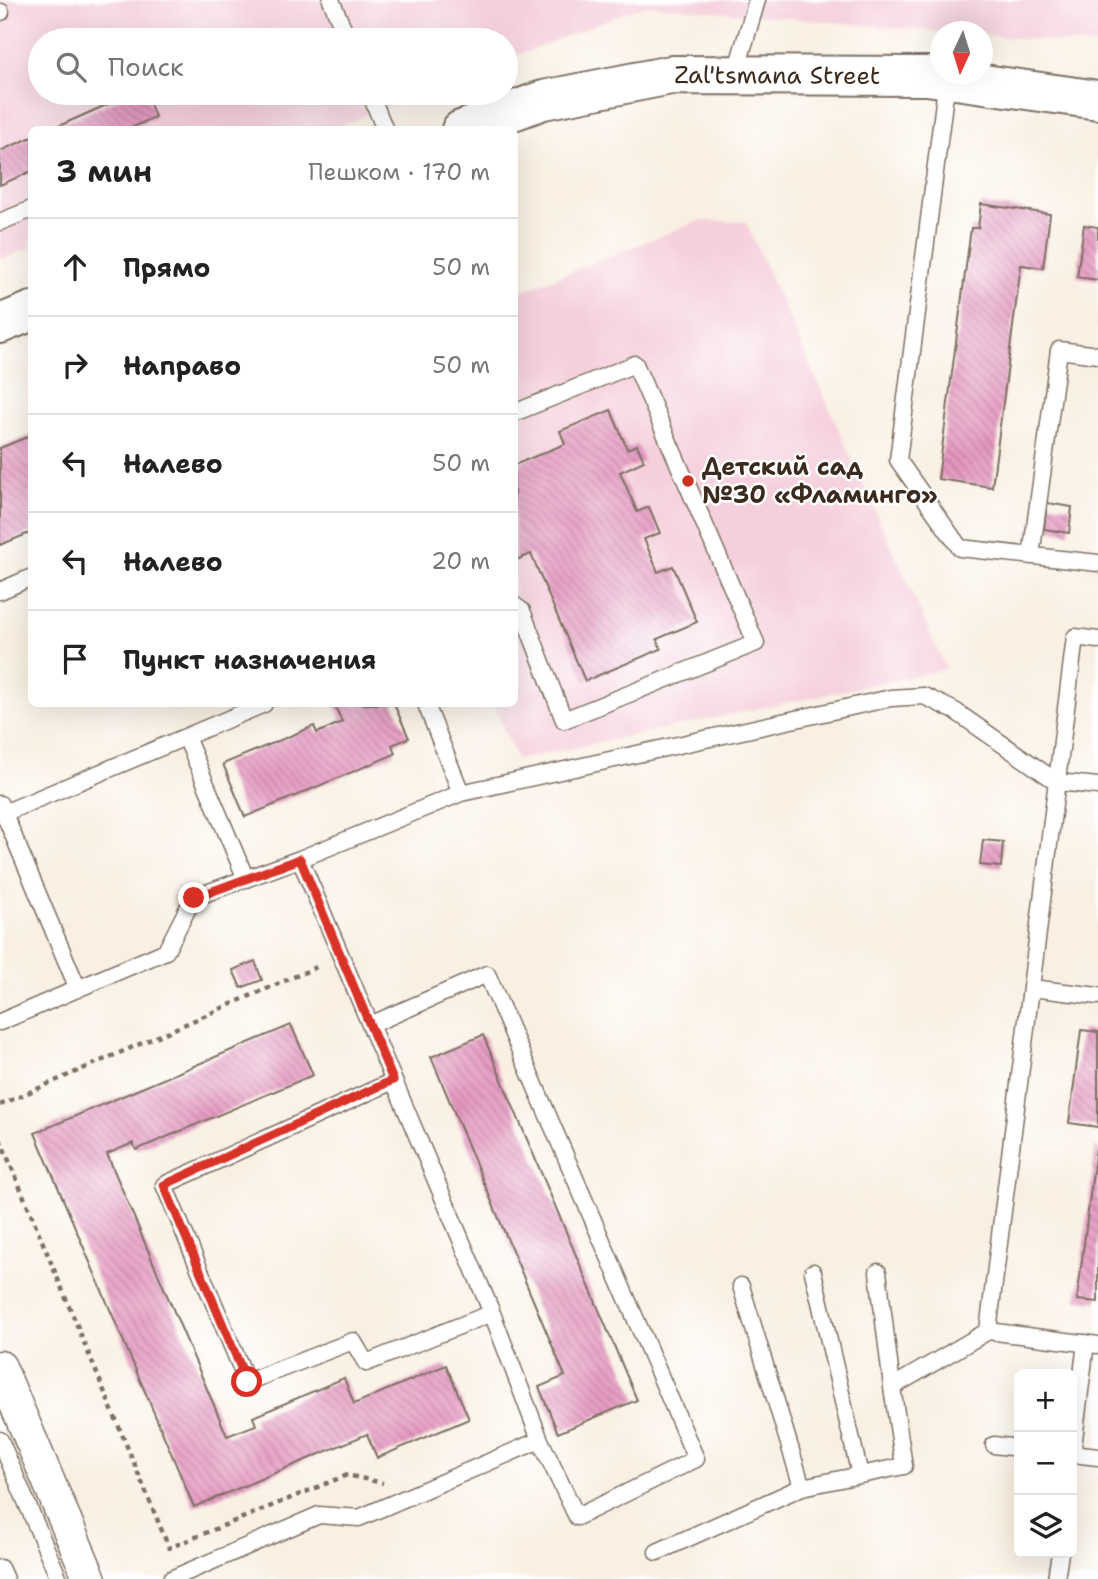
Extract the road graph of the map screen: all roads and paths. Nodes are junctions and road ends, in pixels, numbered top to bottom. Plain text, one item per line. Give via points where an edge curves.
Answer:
1 (331, 0) edge
2 (757, 0) edge
3 (343, 28) edge
4 (735, 75) junction
5 (930, 76) edge
6 (946, 84) edge
7 (983, 84) edge
8 (1098, 100) edge
9 (375, 105) edge
10 (383, 126) edge
11 (472, 126) edge
12 (28, 211) edge
13 (0, 222) edge
14 (28, 313) edge
15 (0, 324) edge
16 (1098, 355) edge
17 (518, 410) edge
18 (1031, 556) junction
19 (1098, 563) edge
20 (28, 579) edge
21 (0, 591) edge
22 (518, 608) edge
23 (1098, 640) edge
24 (257, 707) edge
25 (427, 707) edge
26 (186, 737) junction
27 (1057, 782) junction
28 (1098, 786) edge
29 (461, 793) junction
30 (2, 809) edge
31 (300, 859) junction
32 (246, 878) junction
33 (341, 956) junction
34 (1031, 988) junction
35 (78, 989) junction
36 (1098, 996) edge
37 (0, 1023) edge
38 (370, 1025) junction
39 (393, 1080) junction
40 (0, 1105) edge
41 (0, 1139) edge
42 (813, 1272) dead end
43 (878, 1272) dead end
44 (741, 1286) dead end
45 (492, 1314) junction
46 (988, 1331) junction
47 (1092, 1344) edge
48 (0, 1367) edge
49 (892, 1387) junction
50 (1076, 1432) edge
51 (0, 1440) edge
52 (540, 1440) junction
53 (994, 1445) dead end
54 (1014, 1447) edge
55 (1077, 1455) edge
56 (1098, 1457) edge
57 (860, 1475) junction
58 (393, 1485) dead end
59 (802, 1487) junction
60 (657, 1552) dead end
61 (1058, 1558) edge
62 (0, 1568) edge
63 (5, 1579) edge
64 (59, 1579) edge
65 (90, 1579) edge
66 (171, 1579) edge
67 (1056, 1579) edge

1 - 3 lane
2 - 4 lane
4 - 5 street, Zal'tsmana Street
4 - 11 street, Zal'tsmana Street via 671,75 543,100
6 - 18 lane via 898,460 960,548
7 - 8 street, Zal'tsmana Street
9 - 10 lane
12 - 13 lane
14 - 15 street
16 - 18 lane via 1059,351
17 - 22 lane via 635,364 756,643 565,720
18 - 19 lane
20 - 21 lane
23 - 27 lane via 1075,637
24 - 26 lane
25 - 29 lane
26 - 30 lane
26 - 32 lane
27 - 28 lane
27 - 29 lane via 956,711 924,696 891,698
27 - 34 lane
29 - 31 lane
30 - 35 lane
31 - 32 lane
31 - 33 lane
32 - 35 lane via 194,898 166,951
33 - 38 lane
33 - 40 path
34 - 36 lane
34 - 46 lane
35 - 37 lane
38 - 39 lane
38 - 52 lane via 487,974 696,1459 577,1517
39 - 45 lane
39 - 45 lane via 164,1185 247,1382 353,1341 366,1363
41 - 58 path via 169,1548 346,1475
42 - 57 lane
43 - 49 lane
44 - 59 lane
45 - 52 lane
46 - 47 lane
46 - 49 lane
47 - 50 lane
48 - 65 street
49 - 57 lane via 904,1466
51 - 64 lane
52 - 66 lane via 359,1518 319,1515
53 - 54 lane
55 - 56 lane
57 - 59 lane
59 - 60 lane
61 - 67 lane
62 - 63 lane

